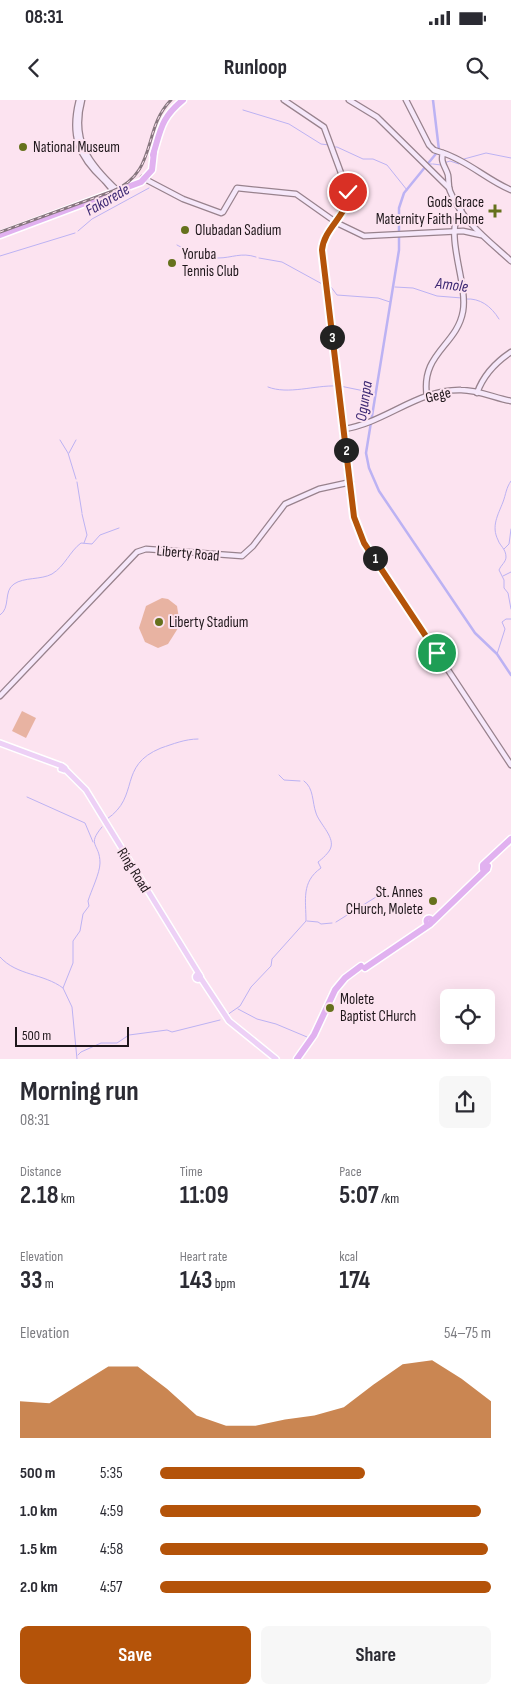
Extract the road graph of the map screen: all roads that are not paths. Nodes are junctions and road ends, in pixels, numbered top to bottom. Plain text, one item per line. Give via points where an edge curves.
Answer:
1 (81, 100) edge
2 (183, 100) edge
3 (286, 100) edge
4 (349, 100) edge
5 (406, 100) edge
6 (439, 152) junction
7 (144, 179) junction
8 (449, 188) junction
9 (511, 190) edge
10 (116, 191) junction
11 (461, 210) junction
12 (336, 222) junction
13 (333, 228) junction
14 (346, 228) junction
15 (454, 232) junction
16 (0, 234) edge
17 (481, 236) junction
18 (511, 261) edge
19 (511, 352) edge
20 (477, 393) junction
21 (427, 397) junction
22 (511, 401) edge
23 (344, 429) junction
24 (350, 482) junction
25 (0, 696) edge
26 (0, 744) edge
27 (511, 761) edge
28 (511, 765) edge
29 (510, 842) edge
30 (198, 977) junction
31 (272, 1059) edge
32 (276, 1059) edge
33 (298, 1059) edge

1 - 10 main road via 75,129 80,152 92,169
2 - 7 highway via 162,123
3 - 12 main road via 324,124 328,132 350,192 349,204
4 - 8 main road via 377,117
5 - 6 main road via 427,142
6 - 8 main road via 448,175
6 - 9 main road via 479,170 491,181
7 - 10 highway
7 - 12 main road via 220,213 237,188 292,193
8 - 11 main road
10 - 16 highway
11 - 15 main road
11 - 17 main road
12 - 13 main road
12 - 14 main road
12 - 23 main road via 325,236 322,250
13 - 14 main road
13 - 23 main road via 325,241 324,254
14 - 15 main road via 364,236
15 - 17 main road
15 - 21 main road via 462,314 428,368
17 - 18 main road
19 - 20 main road via 482,380
20 - 21 main road, Gege via 456,390
20 - 22 main road, Gege
21 - 23 main road, Gege via 368,424
23 - 24 main road
24 - 25 main road, Liberty Road via 319,489 285,504 242,556 146,549 138,552
24 - 27 main road via 363,536
24 - 28 main road via 355,522 364,543
26 - 30 main road, Ring Road via 63,768 77,783
29 - 33 highway via 429,921 348,980 338,992 313,1041
30 - 31 main road, Ring Road via 228,1024
30 - 32 main road, Ring Road via 229,1022

